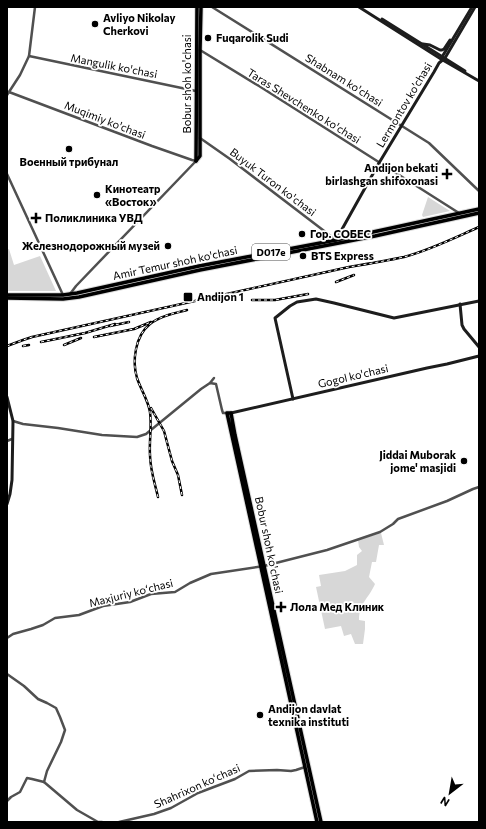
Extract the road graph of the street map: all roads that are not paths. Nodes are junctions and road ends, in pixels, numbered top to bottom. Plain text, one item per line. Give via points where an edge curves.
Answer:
1 (35, 7) edge
2 (197, 7) edge
3 (201, 7) edge
4 (212, 7) edge
5 (359, 7) edge
6 (363, 7) edge
7 (472, 7) edge
8 (475, 7) edge
9 (455, 34) junction
10 (423, 44) junction
11 (200, 50) junction
12 (29, 56) junction
13 (443, 58) junction
14 (479, 80) edge
15 (196, 92) junction
16 (8, 94) edge
17 (402, 126) junction
18 (200, 138) junction
19 (196, 161) junction
20 (379, 163) junction
21 (7, 174) edge
22 (479, 191) edge
23 (479, 209) edge
24 (459, 213) junction
25 (479, 213) edge
26 (337, 242) junction
27 (7, 295) edge
28 (70, 296) junction
29 (63, 297) junction
30 (7, 298) edge
31 (479, 301) edge
32 (460, 304) junction
33 (479, 347) edge
34 (479, 356) edge
35 (214, 378) dead end
36 (210, 383) junction
37 (7, 397) edge
38 (293, 399) junction
39 (229, 413) junction
40 (12, 421) junction
41 (12, 439) junction
42 (7, 441) edge
43 (479, 487) edge
44 (7, 504) edge
45 (262, 566) junction
46 (7, 638) edge
47 (7, 674) edge
48 (307, 766) junction
49 (44, 782) junction
50 (7, 801) edge
51 (102, 822) edge
52 (118, 822) edge
53 (317, 822) edge
54 (321, 822) edge

1 - 12 street
2 - 15 main road, Bobur shoh ko'chasi
3 - 11 main road, Bobur shoh ko'chasi
4 - 17 street, Shabnam ko'chasi
5 - 13 main road
6 - 10 main road
7 - 9 main road, Lermontov ko’chasi
8 - 13 main road, Lermontov ko’chasi
9 - 10 main road via 442,50
9 - 13 main road, Lermontov ko’chasi
10 - 13 main road
11 - 18 main road, Bobur shoh ko'chasi
11 - 20 street, Taras Shevchenko ko'chasi
12 - 15 street, Mangulik ko'chasi
12 - 16 street
13 - 14 main road
13 - 17 main road, Lermontov ko’chasi
15 - 19 main road, Bobur shoh ko'chasi
16 - 19 street, Muqimiy ko'chasi
17 - 20 main road, Lermontov ko’chasi
17 - 22 street, Shabnam ko'chasi via 429,144
18 - 19 main road, Bobur shoh ko'chasi via 200,156
18 - 26 street, Buyuk Turon ko'chasi
19 - 28 street via 81,281
20 - 24 street, Taras Shevchenko ko'chasi
20 - 26 main road, Lermontov ko’chasi
21 - 29 street
23 - 24 main road, Amir Temur shoh ko'chasi / D017e
24 - 26 main road, Amir Temur shoh ko'chasi / D017e
25 - 26 main road, Amir Temur shoh ko'chasi / D017e
26 - 28 main road, Amir Temur shoh ko'chasi / D017e via 199,268 96,293
27 - 29 main road, D017e
28 - 29 main road, Amir Temur shoh ko'chasi / D017e
29 - 30 main road, D017e
31 - 32 main road
32 - 33 main road via 462,325
32 - 38 main road via 394,318 316,299 293,304 276,318
34 - 38 main road, Gogol ko'chasi
35 - 36 street
36 - 39 street via 216,384 222,410
36 - 40 street via 146,434 137,437 102,435
37 - 40 main road
38 - 39 main road, Gogol ko'chasi
39 - 45 main road, Bobur shoh ko'chasi
40 - 41 main road
41 - 42 street
41 - 44 main road via 12,480
43 - 45 street, Maxjuriy koʻchasi via 398,520 376,534 327,550
45 - 46 street, Maxjuriy koʻchasi via 211,574 174,592 151,594 79,615 55,618
45 - 48 main road, Bobur shoh ko'chasi
47 - 49 street via 38,698 56,708 65,730
48 - 52 street, Shahrixon koʻchasi via 291,771 249,771 171,808
48 - 53 main road, Bobur shoh ko'chasi
48 - 54 main road, Bobur shoh ko'chasi
49 - 50 street via 27,778 20,792
49 - 51 street via 78,810

